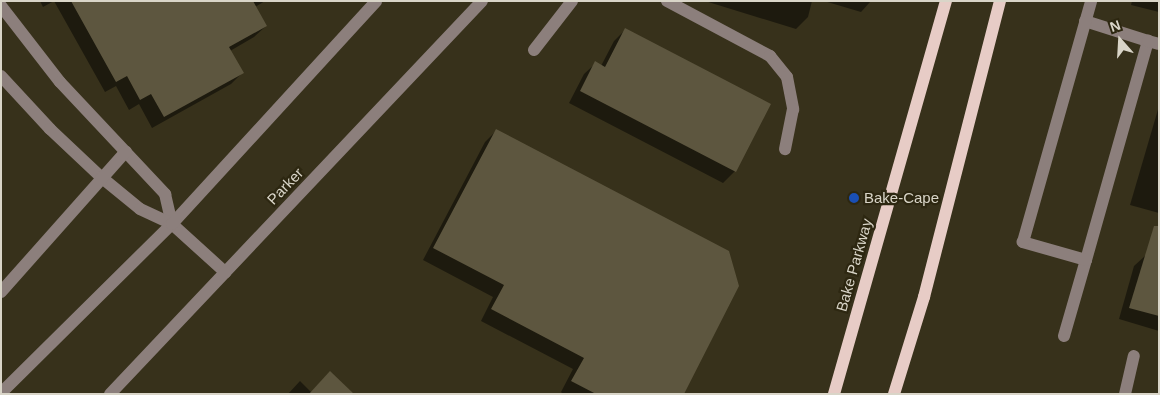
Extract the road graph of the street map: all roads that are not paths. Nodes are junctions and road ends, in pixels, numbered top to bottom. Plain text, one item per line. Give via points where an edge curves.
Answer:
1 (376, 1) edge
2 (482, 1) edge
3 (572, 1) edge
4 (667, 1) edge
5 (946, 1) edge
6 (1000, 1) edge
7 (1091, 1) edge
8 (1, 6) edge
9 (1086, 21) junction
10 (1153, 42) edge
11 (534, 50) dead end
12 (1, 76) edge
13 (785, 149) dead end
14 (126, 151) junction
15 (101, 178) junction
16 (172, 224) junction
17 (1086, 260) junction
18 (225, 272) junction
19 (1, 292) edge
20 (1064, 336) dead end
21 (1134, 356) dead end
22 (1, 393) edge
23 (110, 394) edge
24 (834, 394) edge
25 (894, 394) edge
26 (1125, 394) edge

1 - 16 street
2 - 18 street, Parker
3 - 11 street
4 - 13 street via 770,56 787,77 793,109
5 - 24 main road, Bake Parkway
6 - 25 main road via 924,296
7 - 9 street
8 - 14 street via 60,82
9 - 10 street
9 - 17 street via 1023,242
10 - 17 street
12 - 15 street
14 - 15 street
14 - 16 street via 165,194
15 - 16 street via 140,209
15 - 19 street
16 - 18 street
16 - 22 street
17 - 20 street
18 - 23 street, Parker
21 - 26 street

